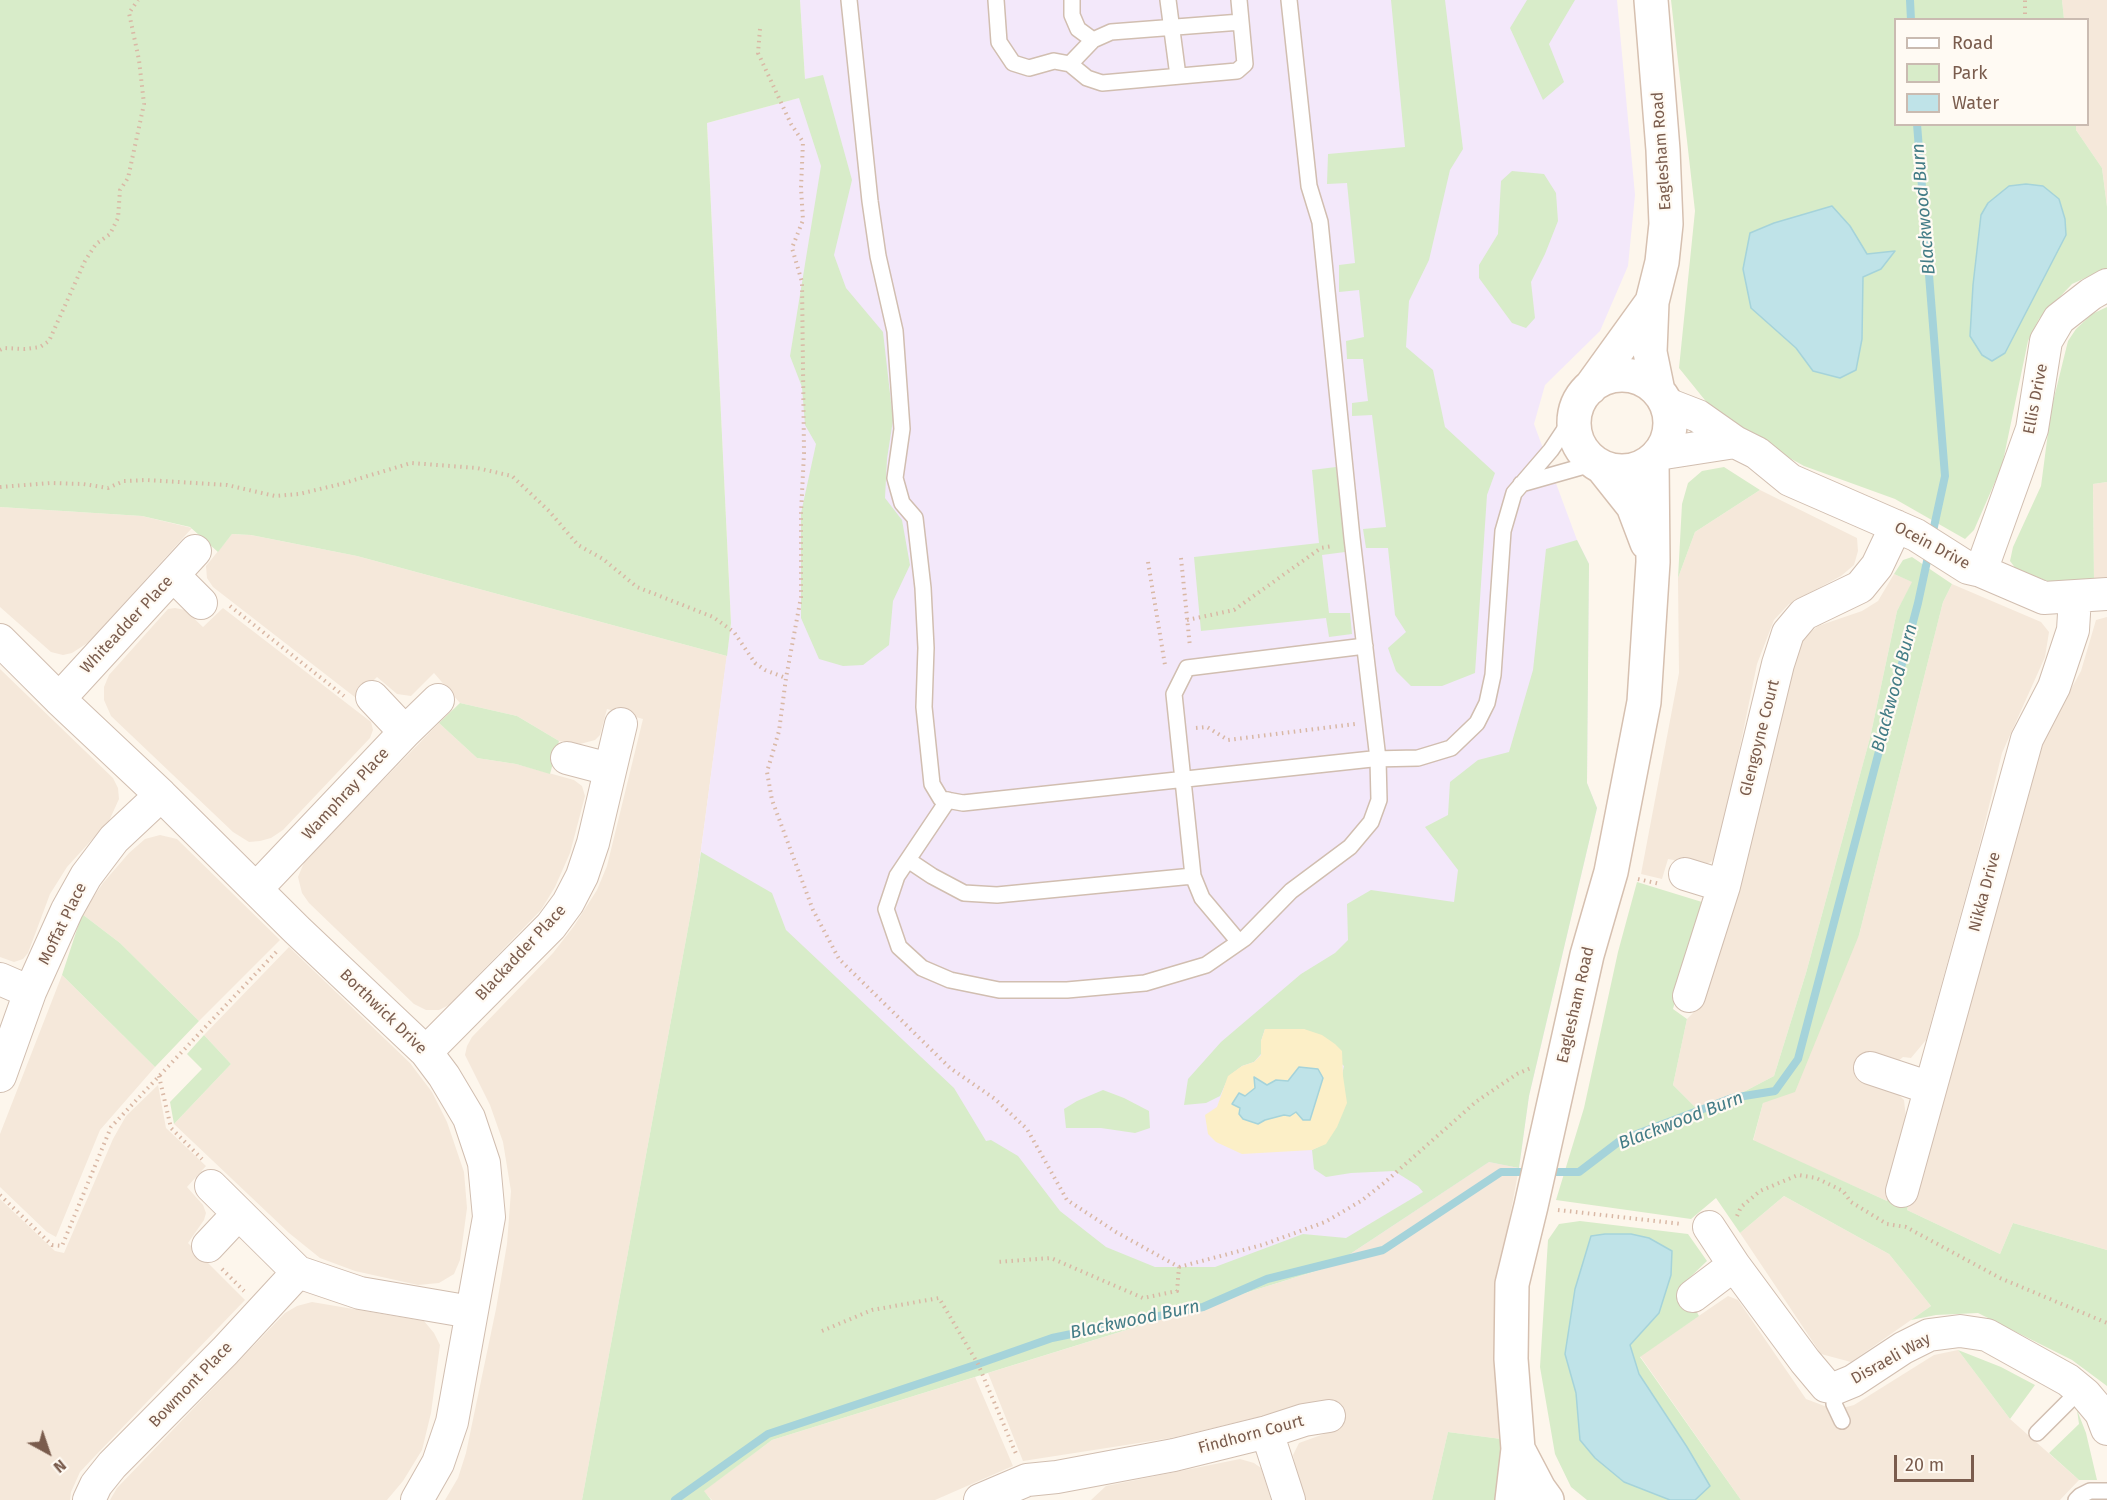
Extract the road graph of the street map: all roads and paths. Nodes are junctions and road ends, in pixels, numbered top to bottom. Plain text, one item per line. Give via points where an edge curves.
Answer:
1 (138, 0) edge
2 (849, 0) edge
3 (996, 0) edge
4 (1072, 0) edge
5 (1168, 0) edge
6 (1239, 0) edge
7 (1289, 0) edge
8 (1651, 0) edge
9 (2025, 0) edge
10 (2025, 18) edge
11 (1241, 22) junction
12 (1171, 27) junction
13 (760, 29) dead end
14 (1094, 40) junction
15 (1070, 64) junction
16 (1178, 76) junction
17 (2107, 285) edge
18 (1652, 302) junction
19 (0, 351) edge
20 (1662, 398) junction
21 (1582, 402) junction
22 (1735, 442) junction
23 (1655, 457) junction
24 (1599, 465) junction
25 (1521, 484) junction
26 (0, 487) edge
27 (1906, 531) junction
28 (1353, 544) junction
29 (195, 551) dead end
30 (1181, 558) dead end
31 (1148, 562) dead end
32 (1653, 562) junction
33 (1981, 571) junction
34 (173, 575) junction
35 (2107, 594) edge
36 (2075, 597) junction
37 (201, 603) joint
38 (1187, 620) junction
39 (0, 640) edge
40 (1365, 646) junction
41 (1188, 671) junction
42 (786, 678) junction
43 (372, 697) joint
44 (59, 699) junction
45 (438, 700) dead end
46 (1374, 722) junction
47 (621, 724) dead end
48 (1178, 729) junction
49 (405, 732) junction
50 (567, 758) dead end
51 (1378, 759) junction
52 (609, 769) junction
53 (1184, 779) junction
54 (160, 795) junction
55 (948, 800) junction
56 (908, 860) junction
57 (1611, 872) junction
58 (1684, 874) joint
59 (1193, 876) junction
60 (1724, 886) junction
61 (256, 889) junction
62 (297, 930) junction
63 (1239, 942) junction
64 (0, 979) edge
65 (30, 992) junction
66 (1689, 996) dead end
67 (426, 1052) junction
68 (1537, 1066) dead end
69 (1870, 1068) dead end
70 (159, 1075) junction
71 (0, 1076) edge
72 (1930, 1088) junction
73 (211, 1186) joint
74 (1902, 1191) dead end
75 (0, 1195) edge
76 (1531, 1206) junction
77 (238, 1214) junction
78 (208, 1246) joint
79 (1722, 1246) junction
80 (997, 1262) dead end
81 (1179, 1267) junction
82 (298, 1272) junction
83 (1693, 1296) dead end
84 (263, 1310) junction
85 (471, 1312) junction
86 (2107, 1323) edge
87 (822, 1331) dead end
88 (1836, 1388) junction
89 (2080, 1390) junction
90 (1329, 1416) dead end
91 (1842, 1421) dead end
92 (2107, 1429) edge
93 (1267, 1431) junction
94 (2037, 1433) dead end
95 (1518, 1449) junction
96 (1048, 1486) edge
97 (2107, 1491) edge
98 (89, 1500) edge
99 (417, 1500) edge
100 (980, 1500) edge
101 (1289, 1500) edge
102 (1512, 1500) edge
103 (1547, 1500) edge
104 (2076, 1500) edge

1 - 19 path via 129,13 144,104 129,178 120,190 118,218 110,234 96,244 85,261 49,341 40,347
2 - 55 lane via 870,201 895,331 902,429 895,478 902,503 915,518 923,588 924,707 932,784 941,799
3 - 15 lane via 999,42 1012,63 1029,68 1054,61
4 - 14 lane via 1072,15 1078,29
5 - 12 lane
6 - 11 lane
7 - 28 lane via 1309,186 1320,222
8 - 18 main road, Eaglesham Road via 1666,224
9 - 10 path
11 - 12 lane
11 - 16 lane via 1245,64 1237,71
12 - 14 lane via 1111,32
12 - 16 lane
13 - 42 path via 758,53 803,142 803,220 792,248 802,282 803,316 801,597
14 - 15 lane
15 - 16 lane via 1087,78 1102,83
17 - 33 street, Ellis Drive via 2059,319 2046,341 2032,429
18 - 20 main road via 1650,352
18 - 21 main road
20 - 21 main road via 1646,381 1615,376 1600,381
20 - 22 street, Ocein Drive via 1698,416
20 - 23 main road via 1671,420 1663,450
21 - 24 main road via 1576,436 1587,456
21 - 25 lane via 1551,450
22 - 23 street
22 - 27 street, Ocein Drive via 1757,453 1790,480
23 - 24 main road via 1628,471
23 - 32 main road, Eaglesham Road
24 - 25 lane
24 - 32 main road via 1633,506
25 - 51 lane via 1514,493 1503,531 1493,675 1487,703 1477,723 1451,748 1418,758
26 - 42 path via 51,483 108,488 124,481 146,480 227,485 275,496 299,494 411,464 477,468 512,476 578,545 603,559 637,587 713,618 735,632 755,663
27 - 33 street, Ocein Drive
27 - 60 street, Glengoyne Court via 1860,587 1804,614 1788,633
28 - 38 path via 1321,548 1234,609
28 - 40 lane
29 - 34 street, Whiteadder Place
30 - 38 path
31 - 41 path via 1166,668
32 - 57 main road, Eaglesham Road via 1644,702
33 - 36 street, Ocein Drive via 2044,598
34 - 37 street
34 - 44 street, Whiteadder Place
35 - 36 street, Ocein Drive
36 - 72 street, Nikka Drive via 2073,630 2054,687 2026,739
37 - 43 path via 220,599 353,702
38 - 41 path
39 - 44 street, Borthwick Drive
40 - 41 lane
40 - 46 lane
41 - 48 lane via 1174,694
42 - 81 path via 779,730 767,772 772,800 813,910 839,959 950,1068 995,1099 1027,1129 1067,1200
43 - 49 street
44 - 54 street, Borthwick Drive
45 - 49 street, Wamphray Place
46 - 48 path via 1228,740 1207,727
46 - 51 lane
47 - 52 street, Blackadder Place
48 - 53 lane
49 - 61 street, Wamphray Place
50 - 52 street
51 - 53 lane
51 - 63 lane via 1379,800 1371,822 1350,847 1291,891
52 - 67 street, Blackadder Place via 593,843 568,903 545,932
53 - 55 lane via 963,803
53 - 59 lane
54 - 61 street, Borthwick Drive
54 - 65 street, Moffat Place via 114,839 86,876
55 - 56 lane
56 - 59 lane via 964,893 997,895
56 - 63 lane via 897,876 886,909 899,947 922,968 950,980 999,990 1067,990 1145,983 1206,965
57 - 58 path via 1672,887
57 - 76 main road, Eaglesham Road via 1587,955
58 - 60 street
59 - 63 lane via 1202,898
60 - 66 street, Glengoyne Court
61 - 62 street, Borthwick Drive
62 - 67 street, Borthwick Drive
62 - 70 path
64 - 65 street
65 - 71 street, Moffat Place
67 - 85 street, Borthwick Drive via 469,1118 484,1163 489,1217
68 - 81 path via 1517,1074 1477,1101 1384,1183 1325,1222 1262,1245
69 - 72 street
70 - 73 path via 171,1128 208,1166
70 - 75 path via 111,1127 62,1246 52,1245
72 - 74 street, Nikka Drive
73 - 77 street
76 - 79 path
76 - 95 main road, Eaglesham Road via 1512,1284 1511,1359
77 - 78 street
77 - 82 street
78 - 84 path via 204,1252
79 - 83 street
79 - 86 path via 1741,1208 1760,1191 1798,1175 1816,1178 1843,1191 1851,1202 1887,1224 1906,1227 2000,1278
79 - 88 street, Disraeli Way via 1819,1380
80 - 81 path via 1051,1258 1143,1298 1177,1291
82 - 84 street, Bowmont Place
82 - 85 street via 360,1293
84 - 98 street, Bowmont Place via 112,1465
85 - 99 street, Borthwick Drive via 452,1422 438,1462
87 - 96 path via 872,1310 939,1298
88 - 89 street, Disraeli Way via 1929,1335 1960,1331 1988,1335
88 - 91 lane via 1834,1404
89 - 92 street, Disraeli Way via 2101,1413
89 - 94 lane
90 - 93 street, Findhorn Court
93 - 96 street, Findhorn Court
93 - 101 street
95 - 102 main road
95 - 103 main road
96 - 100 street, Findhorn Court
97 - 104 lane via 2090,1491

